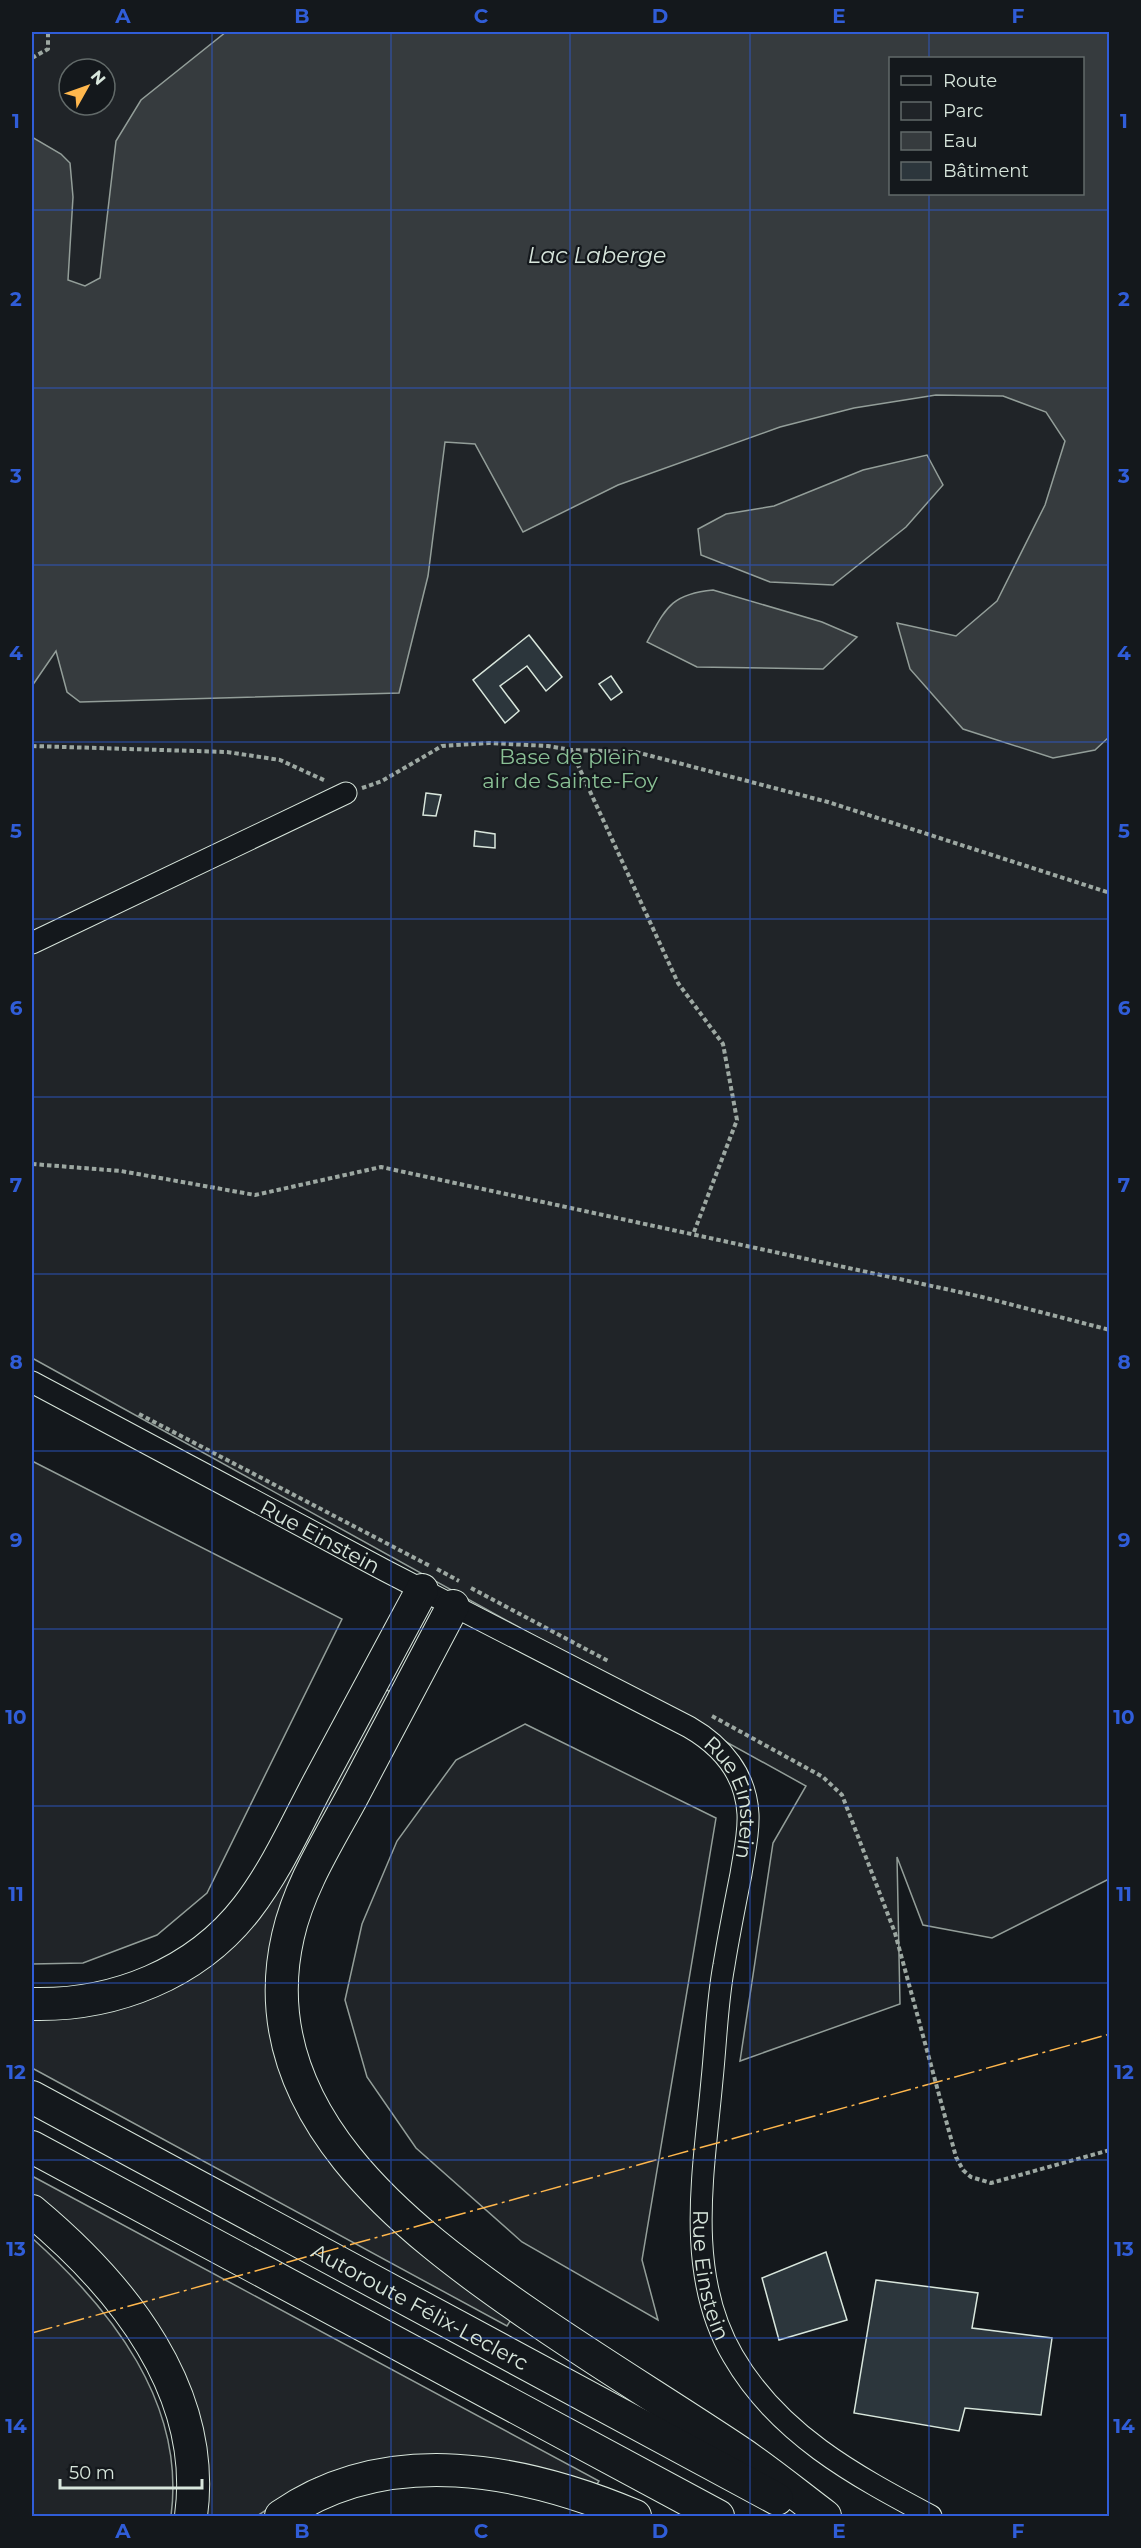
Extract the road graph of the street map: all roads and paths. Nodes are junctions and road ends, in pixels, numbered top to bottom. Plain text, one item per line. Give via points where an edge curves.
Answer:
1 (48, 32) edge
2 (32, 58) edge
3 (32, 746) edge
4 (571, 750) junction
5 (346, 793) junction
6 (1110, 893) edge
7 (32, 943) edge
8 (32, 1164) edge
9 (694, 1233) junction
10 (1110, 1330) edge
11 (32, 1382) edge
12 (136, 1413) dead end
13 (422, 1590) junction
14 (453, 1606) junction
15 (621, 1668) dead end
16 (704, 1712) dead end
17 (32, 2004) edge
18 (32, 2097) edge
19 (32, 2147) edge
20 (1110, 2150) edge
21 (32, 2211) edge
22 (191, 2517) edge
23 (281, 2517) edge
24 (635, 2517) edge
25 (718, 2517) edge
26 (809, 2517) edge
27 (825, 2517) edge
28 (931, 2517) edge

1 - 2 path via 48,49
3 - 5 path via 227,752 280,760
4 - 5 path via 489,743 442,746 382,781
4 - 6 path via 636,752 805,796
4 - 9 path via 678,983 723,1044 737,1120
5 - 7 street
8 - 9 path via 121,1171 255,1195 381,1167
9 - 10 path via 978,1296
11 - 13 street, Rue Einstein
12 - 15 path
13 - 14 street, Rue Einstein
13 - 17 highway via 272,1870 234,1923 190,1961 134,1989 92,2000
14 - 27 highway via 315,1864 296,1910 285,1955 282,1996 288,2040 302,2084 325,2129 353,2168 423,2237 569,2342 740,2452
14 - 28 street, Rue Einstein via 699,1733 733,1765 746,1802 747,1837 723,1969 704,2169 702,2237 711,2301 733,2357 786,2424 846,2470
16 - 20 path via 823,1777 842,1795 895,1933 956,2157 963,2170 976,2180 996,2182
18 - 26 highway, Autoroute Félix-Leclerc
19 - 25 highway, Autoroute Félix-Leclerc
21 - 22 highway via 115,2292 162,2364 174,2389 188,2440 193,2485
23 - 24 highway via 306,2500 344,2484 429,2469 524,2480

